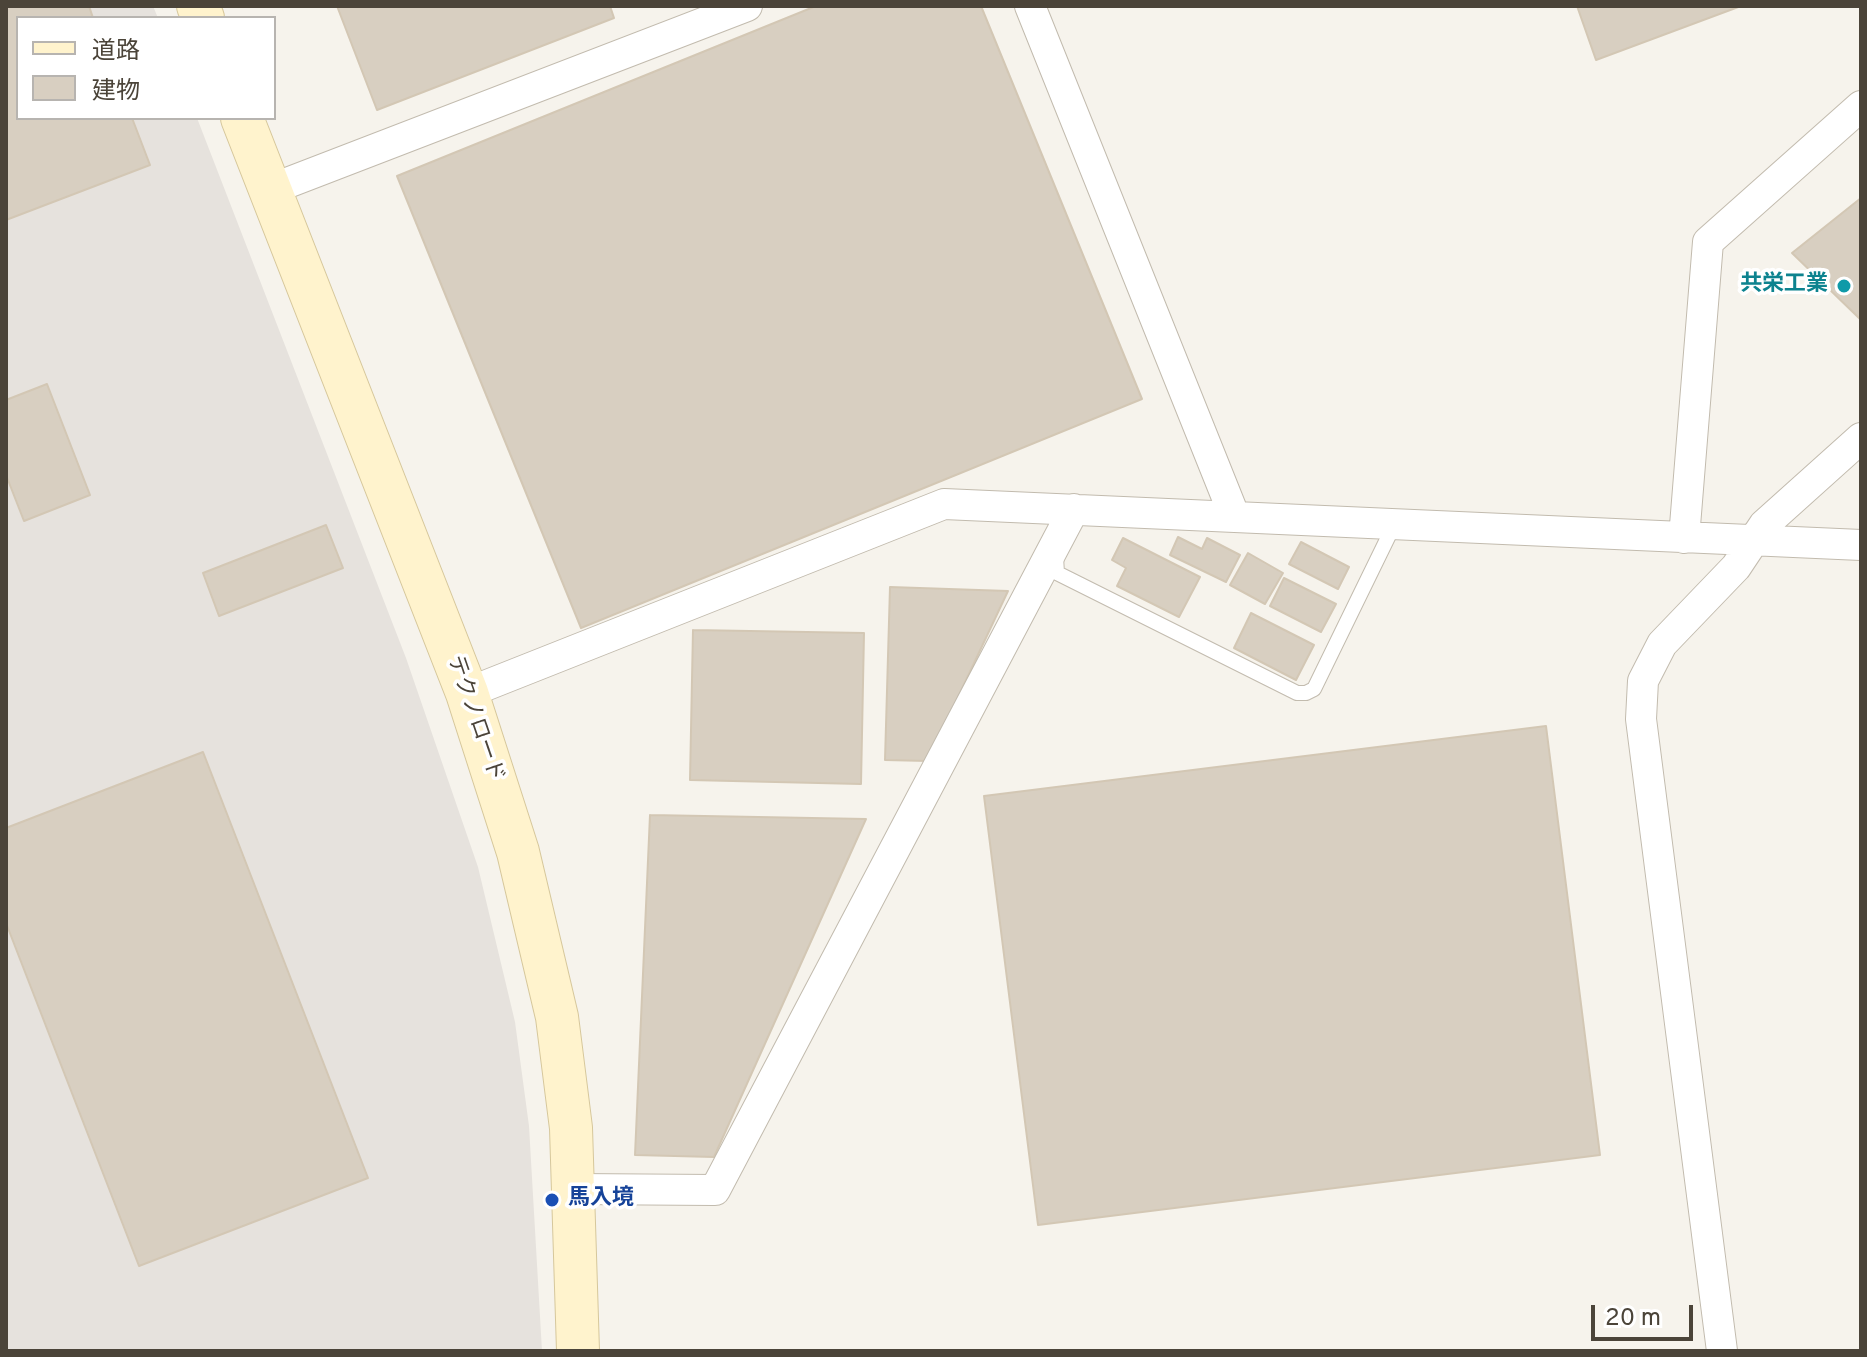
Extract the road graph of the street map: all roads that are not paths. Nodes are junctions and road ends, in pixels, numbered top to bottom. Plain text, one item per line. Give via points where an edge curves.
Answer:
1 (747, 6) edge
2 (1030, 6) edge
3 (1861, 106) edge
4 (243, 120) edge
5 (269, 190) junction
6 (1861, 438) edge
7 (1074, 509) junction
8 (1234, 515) junction
9 (1395, 523) junction
10 (1684, 538) junction
11 (1752, 541) junction
12 (1055, 545) junction
13 (1861, 545) edge
14 (467, 693) junction
15 (575, 1189) junction
16 (578, 1351) edge
17 (1722, 1351) edge

1 - 5 street
2 - 8 street
3 - 10 street via 1708,242
4 - 5 street, テクノロード
5 - 14 street, テクノロード
6 - 11 street
7 - 8 street
7 - 12 street
7 - 14 street via 944,504
8 - 9 street
9 - 10 street
9 - 12 lane via 1314,689 1306,693 1057,573
10 - 11 street
11 - 13 street
11 - 17 street via 1736,567 1662,644 1643,681 1641,719
12 - 15 street via 715,1190
14 - 15 street, テクノロード via 518,852 557,1017
15 - 16 street, テクノロード

